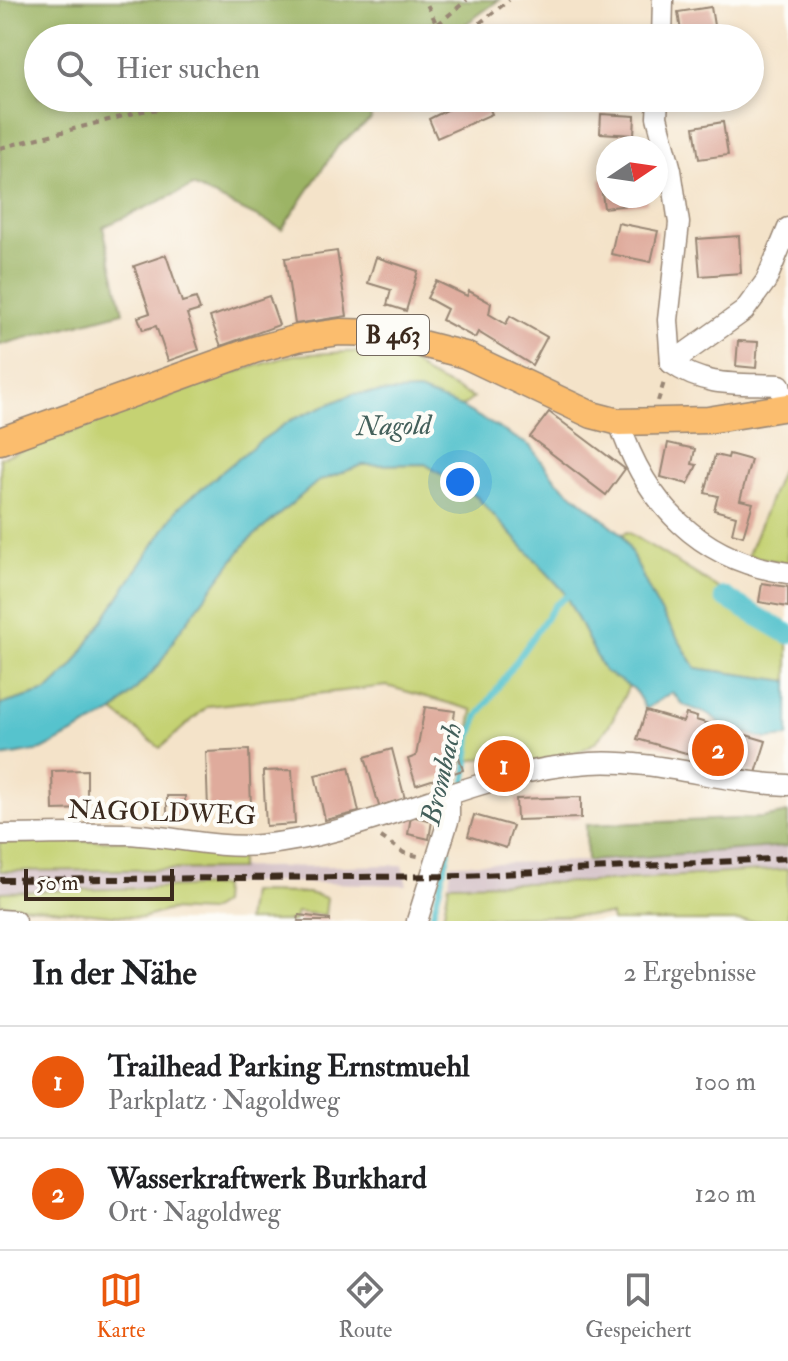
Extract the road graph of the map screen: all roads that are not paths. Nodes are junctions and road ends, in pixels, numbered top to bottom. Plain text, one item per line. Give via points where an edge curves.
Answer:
1 (663, 0) edge
2 (662, 24) edge
3 (657, 112) edge
4 (788, 228) edge
5 (671, 363) junction
6 (785, 396) edge
7 (619, 422) junction
8 (0, 441) edge
9 (788, 573) edge
10 (788, 785) edge
11 (459, 791) junction
12 (0, 835) edge
13 (0, 920) edge
14 (15, 921) edge
15 (417, 921) edge

1 - 2 street
3 - 5 street via 679,223 668,320
4 - 5 street via 766,281 744,311
5 - 6 street via 691,377
6 - 7 main road, B 463 via 708,420
7 - 8 main road, B 463 via 592,415 451,350 379,333 340,332 254,350
7 - 9 street via 631,460 683,529 732,558
10 - 11 street, NAGOLDWEG via 744,784 655,765 590,763 516,774
11 - 12 street, NAGOLDWEG via 365,823 261,845 127,834
11 - 15 street
13 - 14 street

